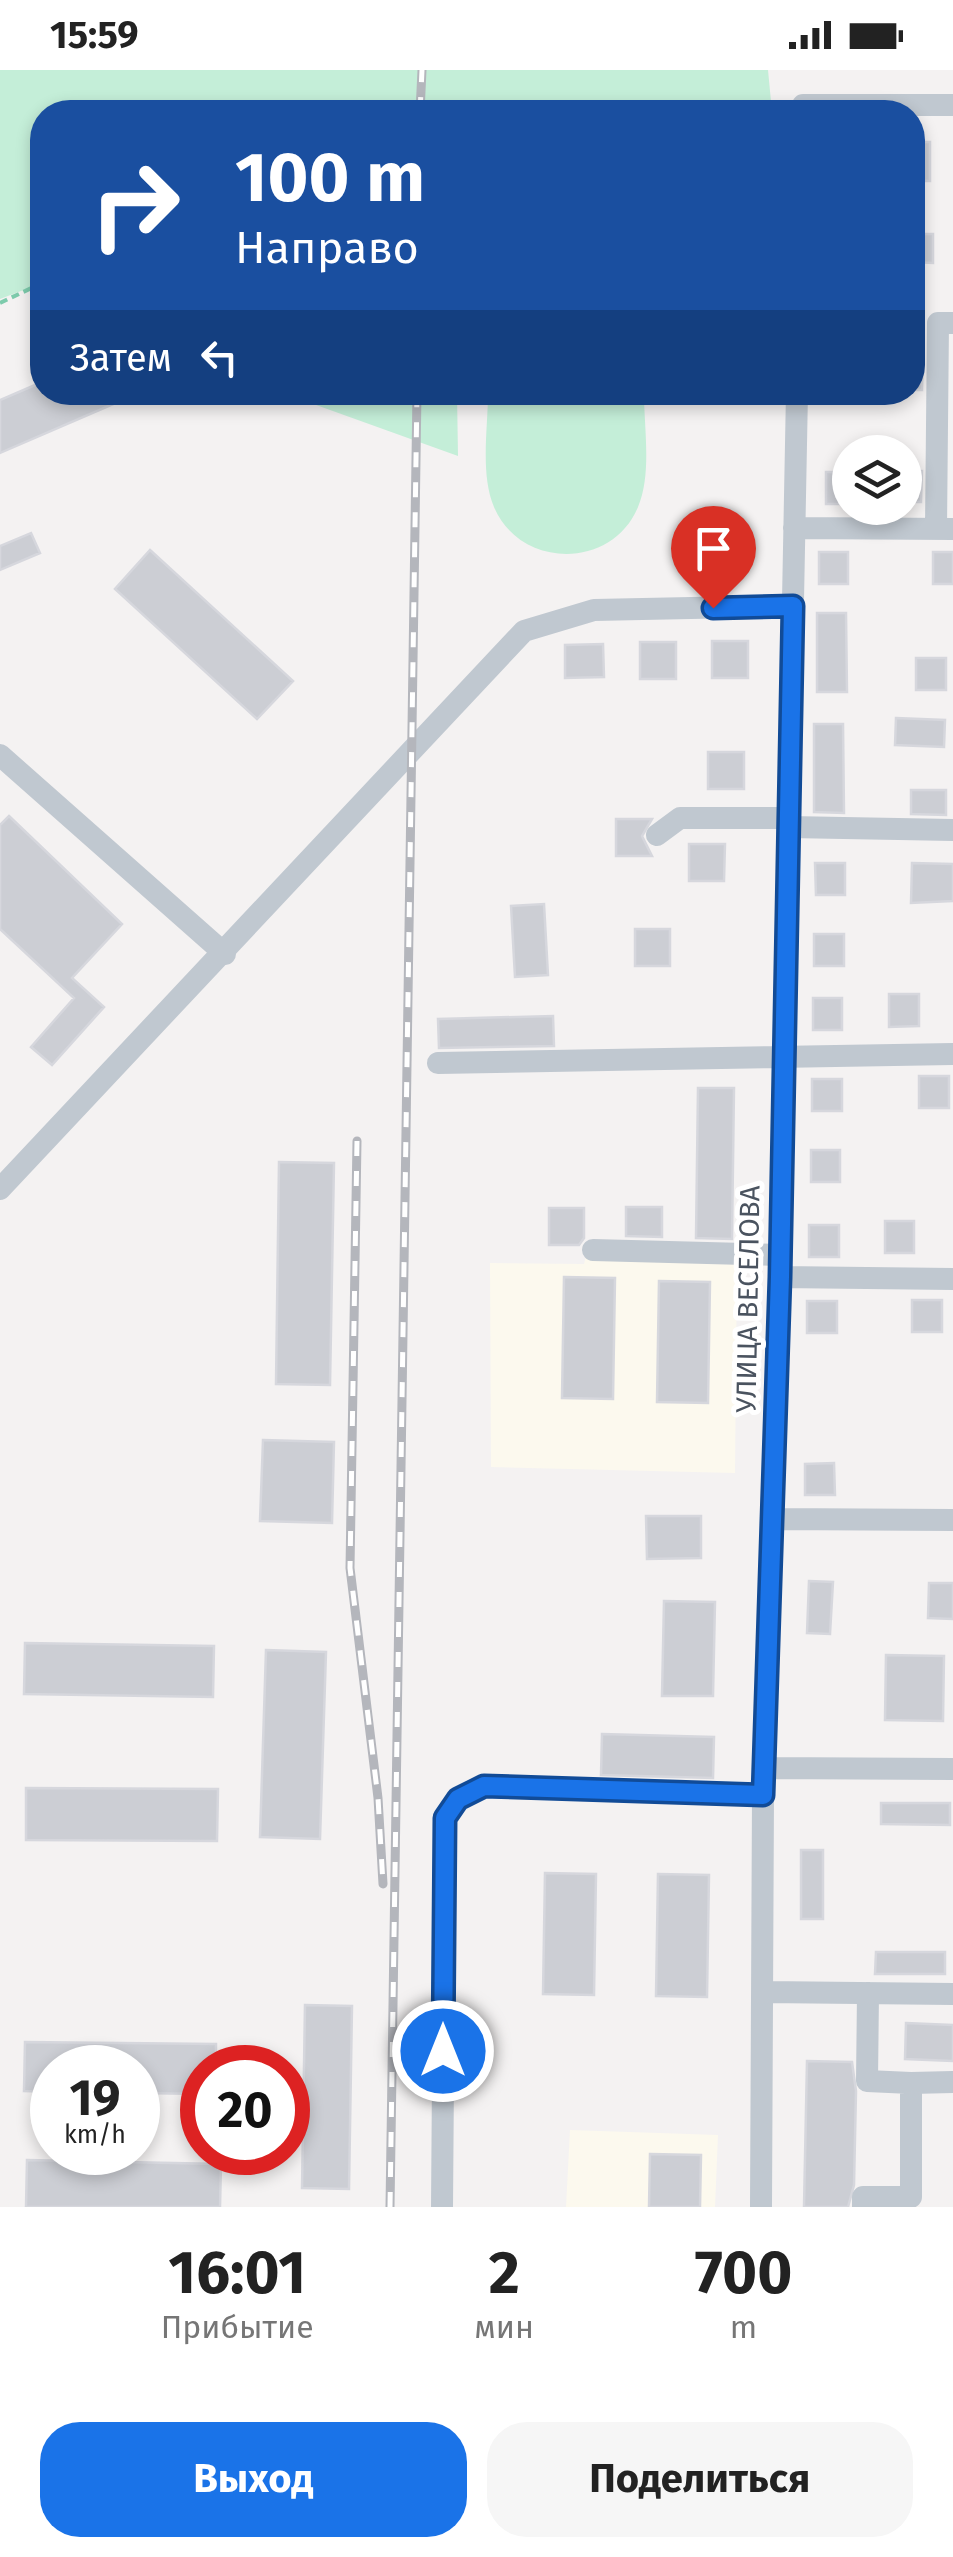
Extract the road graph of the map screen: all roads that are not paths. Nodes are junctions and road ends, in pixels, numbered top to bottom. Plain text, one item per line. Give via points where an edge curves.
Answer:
1 (953, 105) edge
2 (925, 106) edge
3 (953, 323) edge
4 (797, 405) edge
5 (794, 528) junction
6 (945, 528) edge
7 (793, 606) junction
8 (0, 755) edge
9 (789, 823) junction
10 (953, 830) edge
11 (658, 835) dead end
12 (226, 954) junction
13 (784, 1054) junction
14 (953, 1054) edge
15 (438, 1063) dead end
16 (0, 1189) edge
17 (592, 1250) dead end
18 (780, 1266) junction
19 (953, 1280) edge
20 (772, 1518) junction
21 (953, 1520) edge
22 (764, 1768) junction
23 (953, 1769) edge
24 (763, 1795) junction
25 (765, 1992) junction
26 (868, 1993) junction
27 (953, 1994) edge
28 (953, 2082) edge
29 (910, 2083) junction
30 (916, 2202) edge
31 (442, 2207) edge
32 (761, 2207) edge
33 (863, 2207) edge

1 - 2 street
3 - 6 street via 938,323
4 - 5 street, УЛИЦА ВЕСЕЛОВА
5 - 6 street
5 - 7 street, УЛИЦА ВЕСЕЛОВА
7 - 9 street, УЛИЦА ВЕСЕЛОВА
7 - 12 street via 594,610 524,631
8 - 12 street
9 - 10 street
9 - 11 street via 680,818
9 - 13 street, УЛИЦА ВЕСЕЛОВА
12 - 16 street
13 - 14 street
13 - 15 street
13 - 18 street, УЛИЦА ВЕСЕЛОВА
17 - 18 street
18 - 19 street
18 - 20 street, УЛИЦА ВЕСЕЛОВА
20 - 21 street
20 - 22 street, УЛИЦА ВЕСЕЛОВА
22 - 23 street
22 - 24 street, УЛИЦА ВЕСЕЛОВА
24 - 25 street, УЛИЦА ВЕСЕЛОВА
24 - 31 street via 484,1786 458,1799 445,1818
25 - 26 street
25 - 32 street, УЛИЦА ВЕСЕЛОВА
26 - 27 street
26 - 29 street via 867,2081
28 - 29 street
29 - 30 street
30 - 33 street via 863,2197

